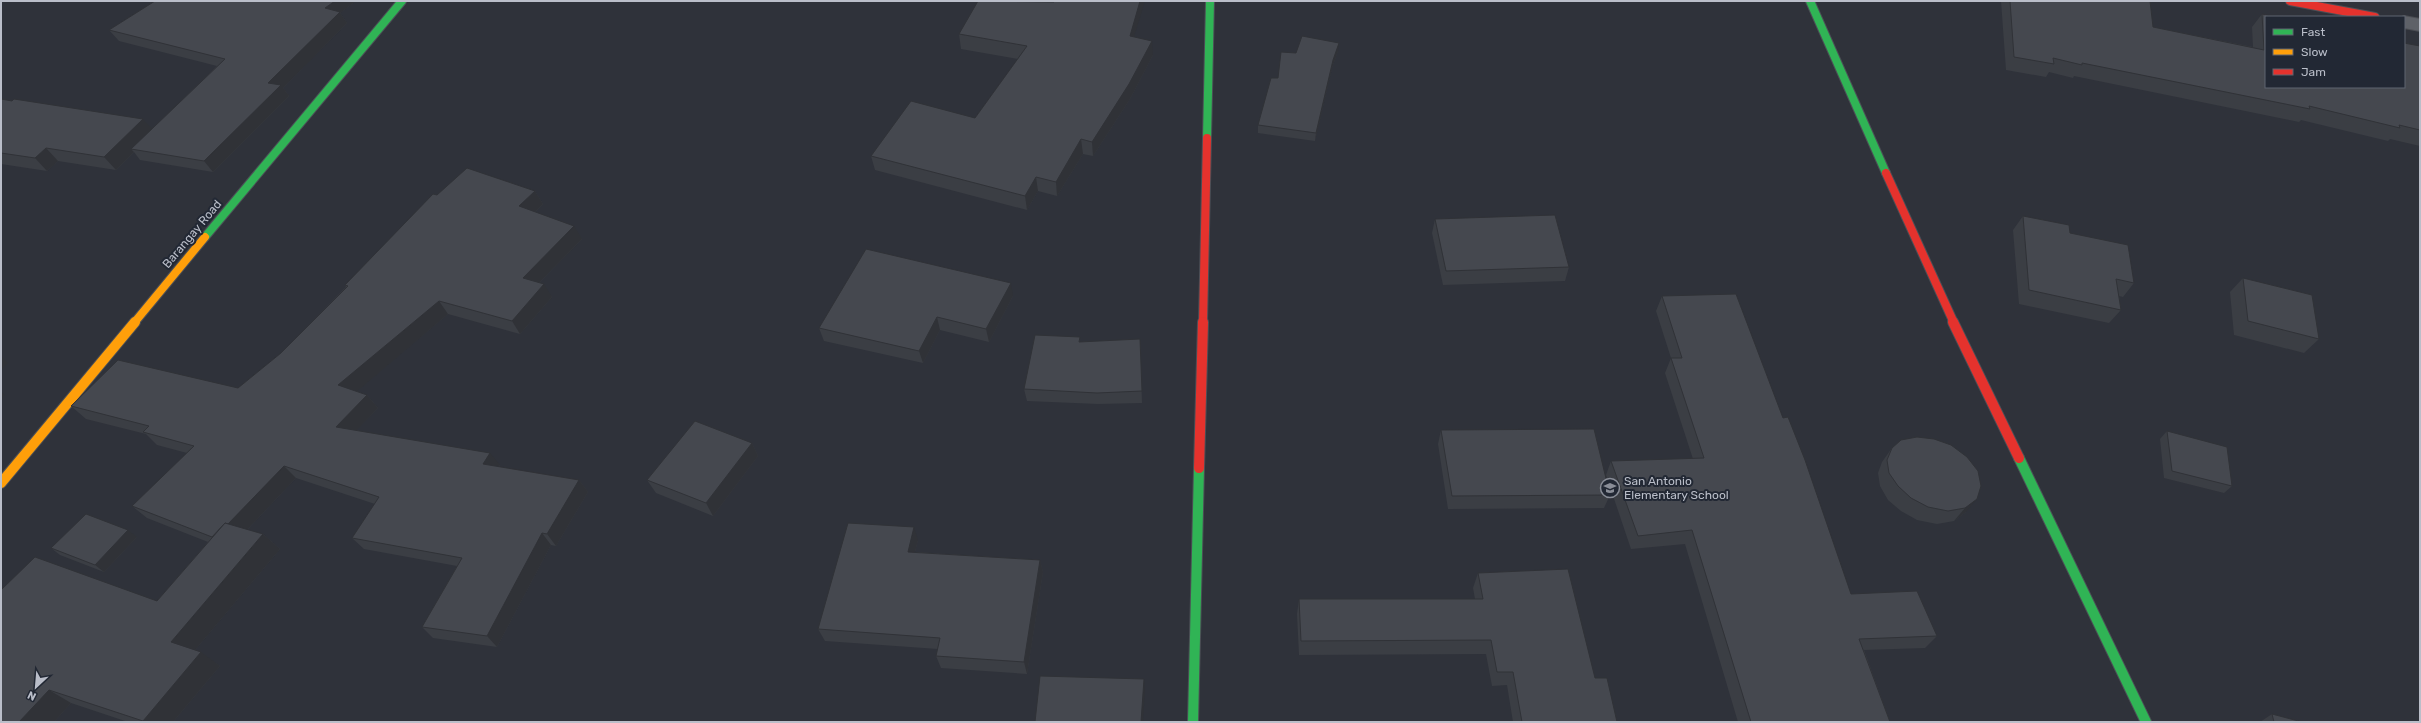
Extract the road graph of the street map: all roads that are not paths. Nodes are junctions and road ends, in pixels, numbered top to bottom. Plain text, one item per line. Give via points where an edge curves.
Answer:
1 (402, 1) edge
2 (1210, 1) edge
3 (1810, 1) edge
4 (2290, 1) edge
5 (2370, 16) edge
6 (2405, 22) edge
7 (2420, 25) edge
8 (1, 483) edge
9 (1193, 722) edge
10 (2146, 722) edge

1 - 8 street, Barangay Road
2 - 9 street
3 - 10 street via 1946,307
4 - 5 street
6 - 7 street

